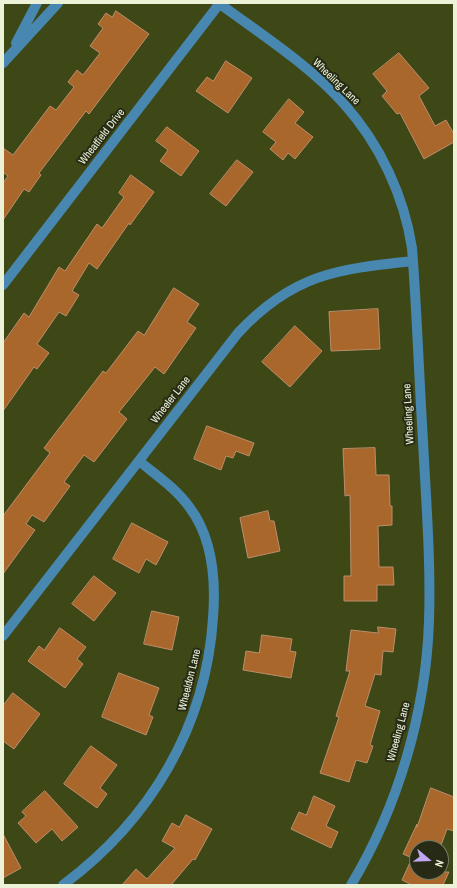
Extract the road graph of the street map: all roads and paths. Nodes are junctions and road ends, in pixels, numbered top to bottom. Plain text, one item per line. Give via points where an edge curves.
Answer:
1 (37, 3) edge
2 (58, 3) edge
3 (220, 3) edge
4 (12, 52) junction
5 (3, 63) edge
6 (413, 261) junction
7 (3, 285) edge
8 (139, 461) junction
9 (3, 636) edge
10 (63, 885) edge
11 (351, 885) edge

1 - 4 street
2 - 4 street
3 - 6 street, Wheeling Lane via 302,66 331,91 355,117 381,159 401,201
3 - 7 street, Wheatfield Drive
4 - 5 street
6 - 8 street, Wheeler Lane via 326,274 274,300 238,333
6 - 11 street, Wheeling Lane via 429,572 426,659 414,729 404,763 380,827
8 - 9 street, Wheeler Lane
8 - 10 street, Wheeldon Lane via 180,496 190,508 207,544 213,564 215,585 210,654 191,722 174,759 158,785 115,840

